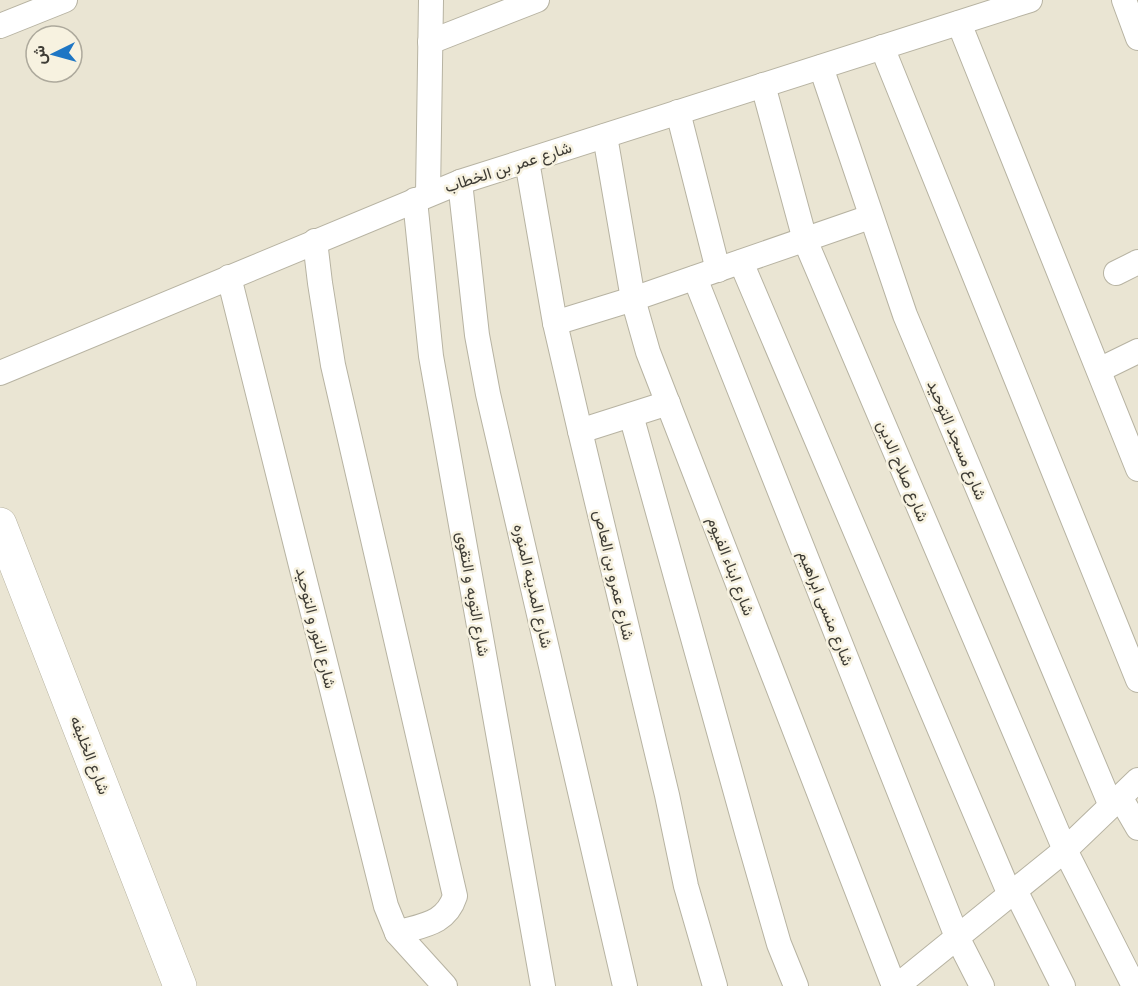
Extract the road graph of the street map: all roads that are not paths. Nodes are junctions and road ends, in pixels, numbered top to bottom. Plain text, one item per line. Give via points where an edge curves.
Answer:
1 (66, 0) edge
2 (431, 0) edge
3 (537, 0) edge
4 (1030, 0) edge
5 (1124, 0) edge
6 (959, 23) junction
7 (0, 26) edge
8 (1138, 38) edge
9 (430, 42) junction
10 (882, 47) junction
11 (821, 67) junction
12 (763, 85) junction
13 (678, 112) junction
14 (605, 136) junction
15 (527, 161) junction
16 (460, 182) junction
17 (422, 197) junction
18 (870, 217) junction
19 (805, 240) junction
20 (315, 241) junction
21 (741, 262) junction
22 (1138, 262) edge
23 (718, 270) junction
24 (1116, 273) dead end
25 (229, 277) junction
26 (695, 278) junction
27 (633, 299) junction
28 (555, 323) junction
29 (1138, 351) edge
30 (1099, 370) junction
31 (0, 373) edge
32 (668, 403) junction
33 (632, 415) junction
34 (580, 431) junction
35 (1133, 439) edge
36 (1138, 469) edge
37 (0, 524) edge
38 (1138, 680) edge
39 (1138, 780) edge
40 (1115, 802) junction
41 (1138, 828) edge
42 (1065, 850) junction
43 (1013, 892) junction
44 (398, 933) junction
45 (957, 937) junction
46 (180, 986) edge
47 (445, 986) edge
48 (543, 986) edge
49 (625, 986) edge
50 (715, 986) edge
51 (796, 986) edge
52 (896, 986) edge
53 (982, 986) edge
54 (1063, 986) edge
55 (1134, 986) edge

1 - 7 street
2 - 9 street, شارع التوبه و التقوى
3 - 9 street
4 - 6 street, شارع عمر بن الخطاب
5 - 8 street
6 - 10 street, شارع عمر بن الخطاب
6 - 30 street
9 - 17 street, شارع التوبه و التقوى
10 - 11 street, شارع عمر بن الخطاب
10 - 38 street
11 - 12 street, شارع عمر بن الخطاب
11 - 18 street, شارع مسجد التوحيد
12 - 13 street, شارع عمر بن الخطاب
12 - 19 street, شارع صلاح الدين
13 - 14 street, شارع عمر بن الخطاب
13 - 23 street
14 - 15 street, شارع عمر بن الخطاب
14 - 27 street, شارع ابناء الفيوم
15 - 16 street, شارع عمر بن الخطاب
15 - 28 street, شارع عمرو بن العاص
16 - 17 street, شارع عمر بن الخطاب
16 - 49 street, شارع المدينه المنوره via 477,335 488,394
17 - 20 street, شارع عمر بن الخطاب
17 - 48 street, شارع التوبه و التقوى via 431,356
18 - 19 street
18 - 40 street, شارع مسجد التوحيد via 905,315
19 - 21 street
19 - 42 street, شارع صلاح الدين
20 - 25 street, شارع عمر بن الخطاب
20 - 44 street via 333,365 455,896 451,909 442,918
21 - 23 street
21 - 43 street
22 - 24 street
23 - 26 street
25 - 31 street, شارع عمر بن الخطاب
25 - 44 street, شارع النور و التوحيد via 386,906
26 - 27 street
26 - 45 street, شارع منسى ابراهيم
27 - 28 street
27 - 32 street, شارع ابناء الفيوم
28 - 34 street, شارع عمرو بن العاص
29 - 30 street
30 - 35 street
32 - 33 street
32 - 52 street, شارع ابناء الفيوم
33 - 34 street
33 - 51 street via 779,944
34 - 50 street, شارع عمرو بن العاص via 686,886
35 - 36 street
37 - 46 main road, شارع الخليفه
39 - 40 street
40 - 41 street, شارع مسجد التوحيد
40 - 42 street
42 - 43 street
42 - 55 street, شارع صلاح الدين
43 - 45 street
43 - 54 street
44 - 47 street, شارع النور و التوحيد
45 - 52 street
45 - 53 street, شارع منسى ابراهيم

